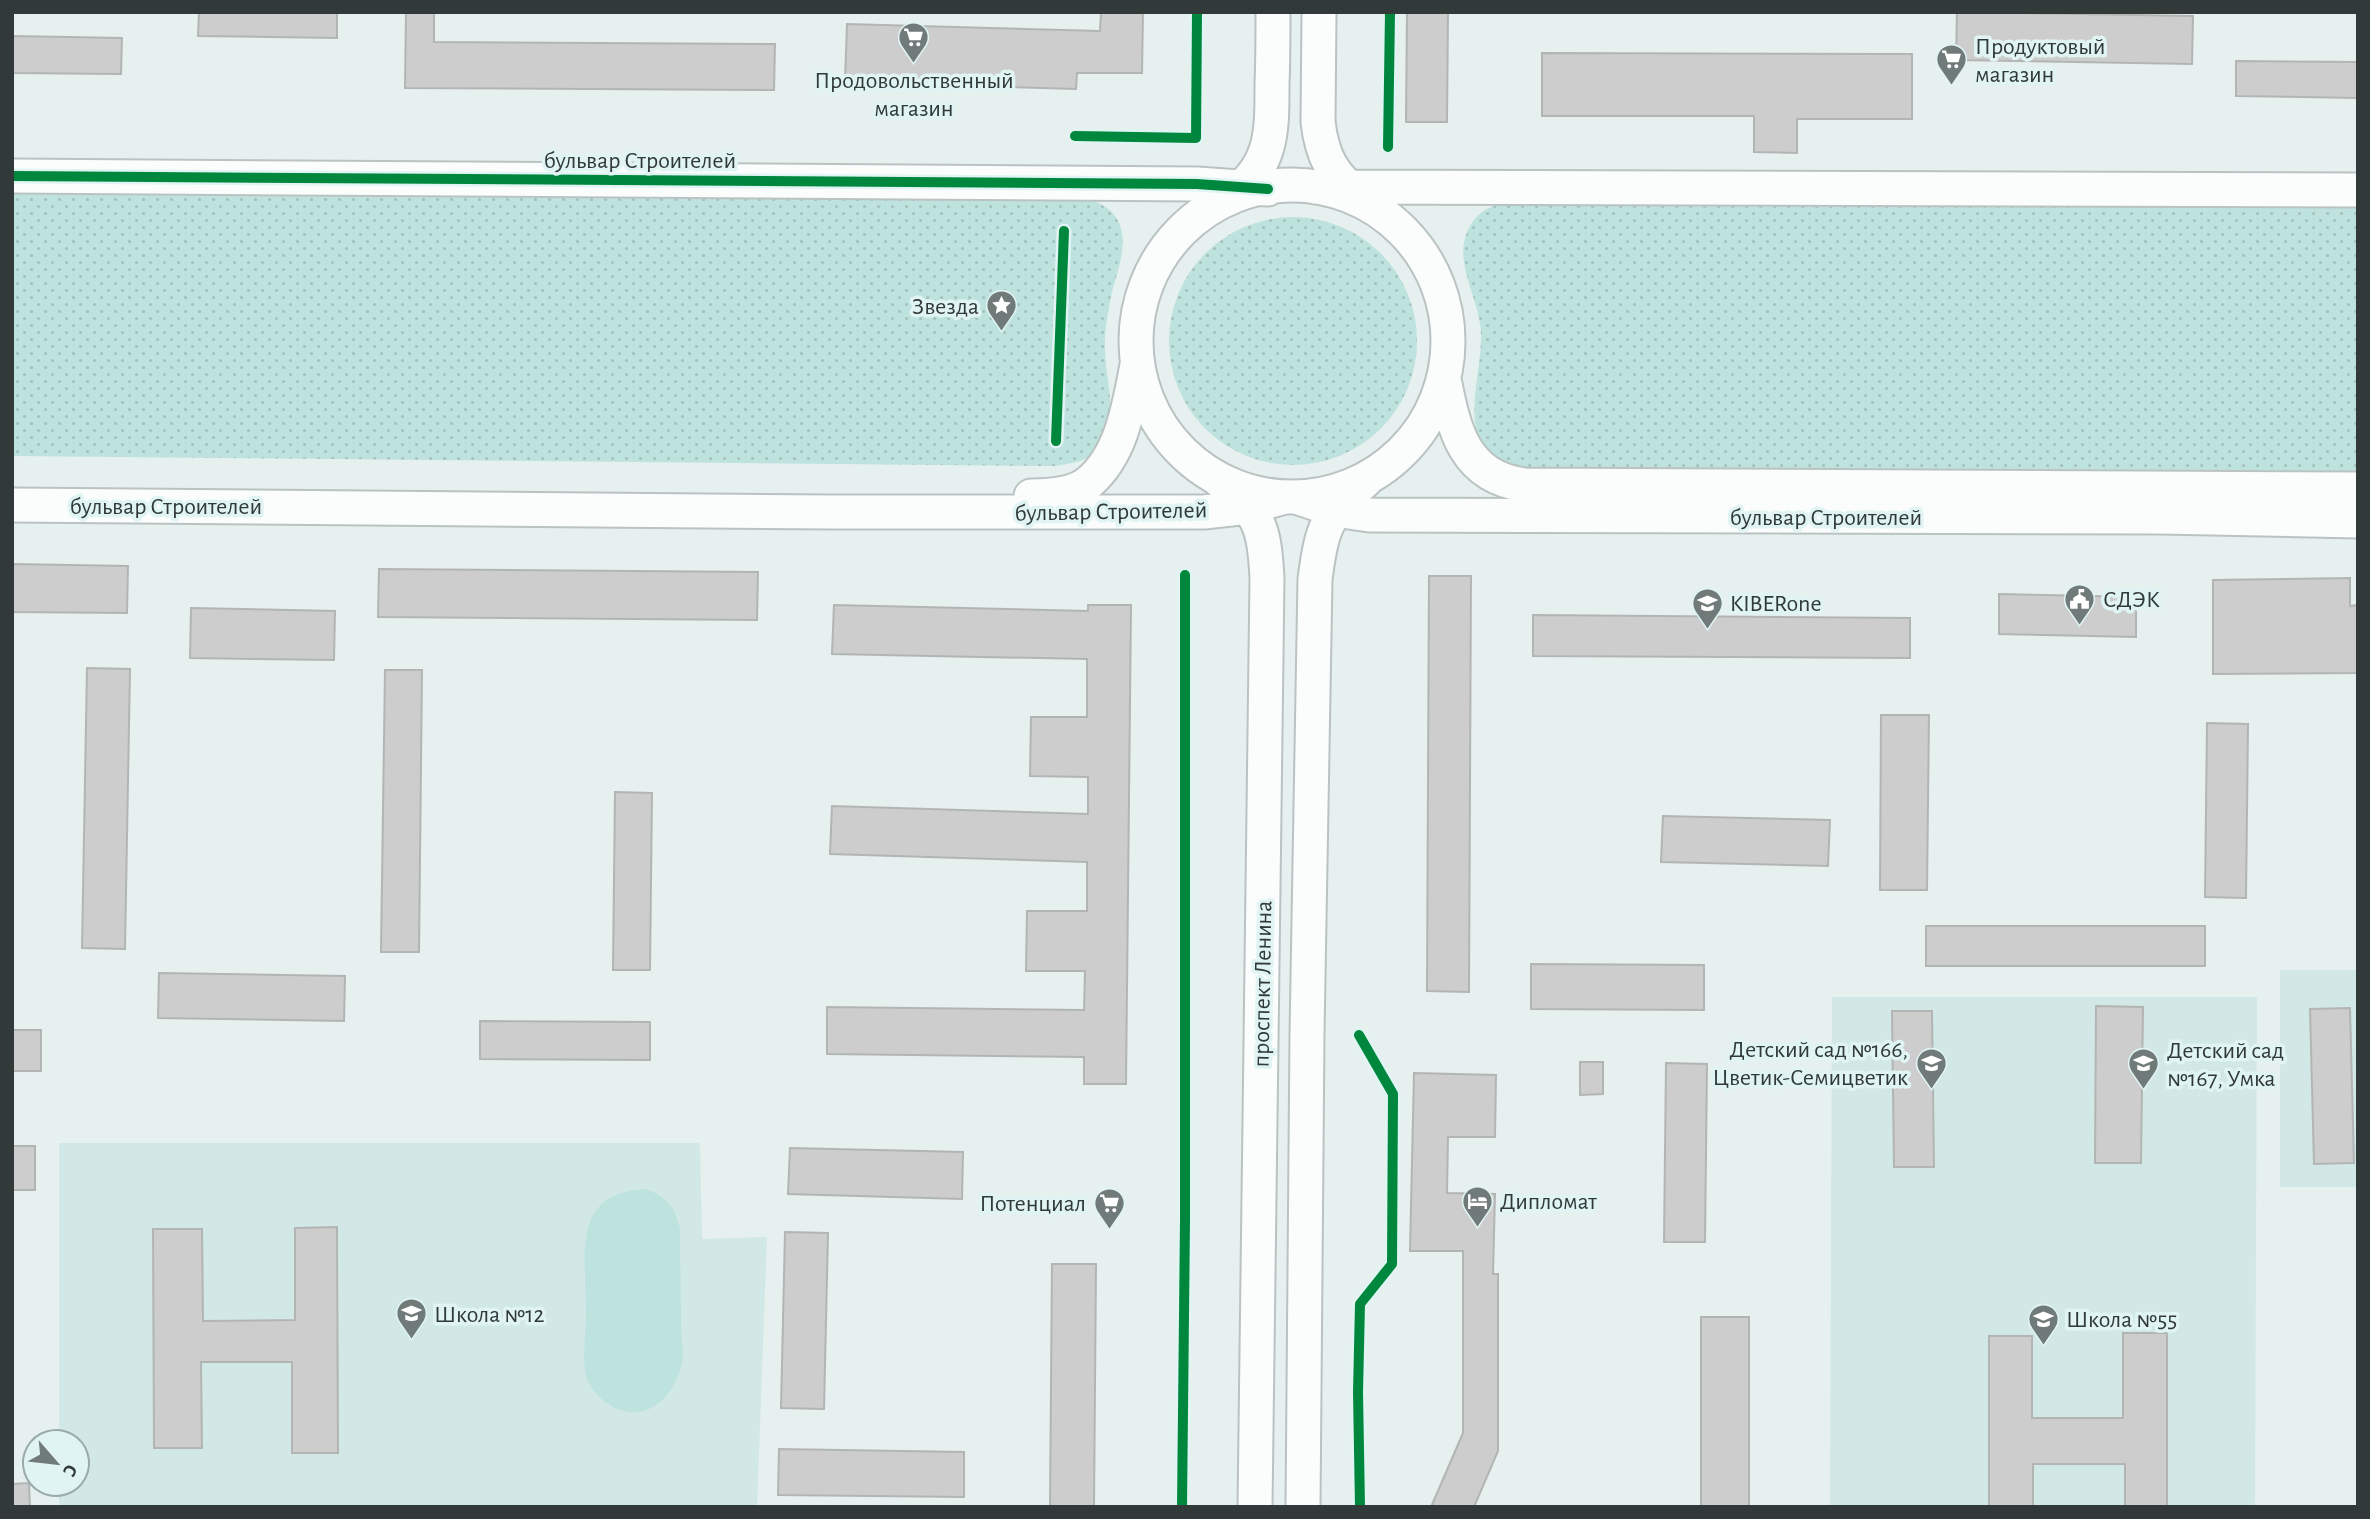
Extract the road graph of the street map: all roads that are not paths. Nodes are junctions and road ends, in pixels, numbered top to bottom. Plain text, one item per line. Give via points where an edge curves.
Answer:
1 (1273, 12) edge
2 (1319, 12) edge
3 (12, 176) edge
4 (1314, 187) junction
5 (1347, 187) junction
6 (2358, 190) edge
7 (1243, 193) junction
8 (1374, 209) junction
9 (1137, 365) junction
10 (1444, 379) junction
11 (1219, 480) junction
12 (1366, 480) junction
13 (12, 487) edge
14 (2358, 489) edge
15 (1290, 497) junction
16 (12, 505) edge
17 (1249, 507) junction
18 (1335, 510) junction
19 (2358, 521) edge
20 (1255, 1507) edge
21 (1303, 1507) edge

1 - 7 main road via 1270,138
2 - 5 main road via 1318,122 1337,177
3 - 7 main road, бульвар Строителей via 1184,184
4 - 5 main road
4 - 7 main road, бульвар Строителей
4 - 8 main road
5 - 6 main road
5 - 8 main road
7 - 9 main road via 1197,215 1175,234 1160,258 1139,306
8 - 10 main road via 1413,242 1437,281 1450,331
9 - 11 main road via 1144,393 1169,438
9 - 13 main road, бульвар Строителей via 1127,415 1104,464 1087,484 1054,496
10 - 12 main road via 1414,438
10 - 14 main road, бульвар Строителей via 1462,445 1487,473 1525,485
11 - 15 main road
11 - 17 main road, проспект Ленина
12 - 15 main road via 1343,489
12 - 18 main road, проспект Ленина
15 - 17 main road, бульвар Строителей
15 - 18 main road, бульвар Строителей
16 - 17 main road, бульвар Строителей via 1040,513 1204,512
17 - 20 main road, проспект Ленина via 1265,541 1267,578
18 - 19 main road, бульвар Строителей via 1369,515
18 - 21 main road, проспект Ленина via 1321,538 1315,579

